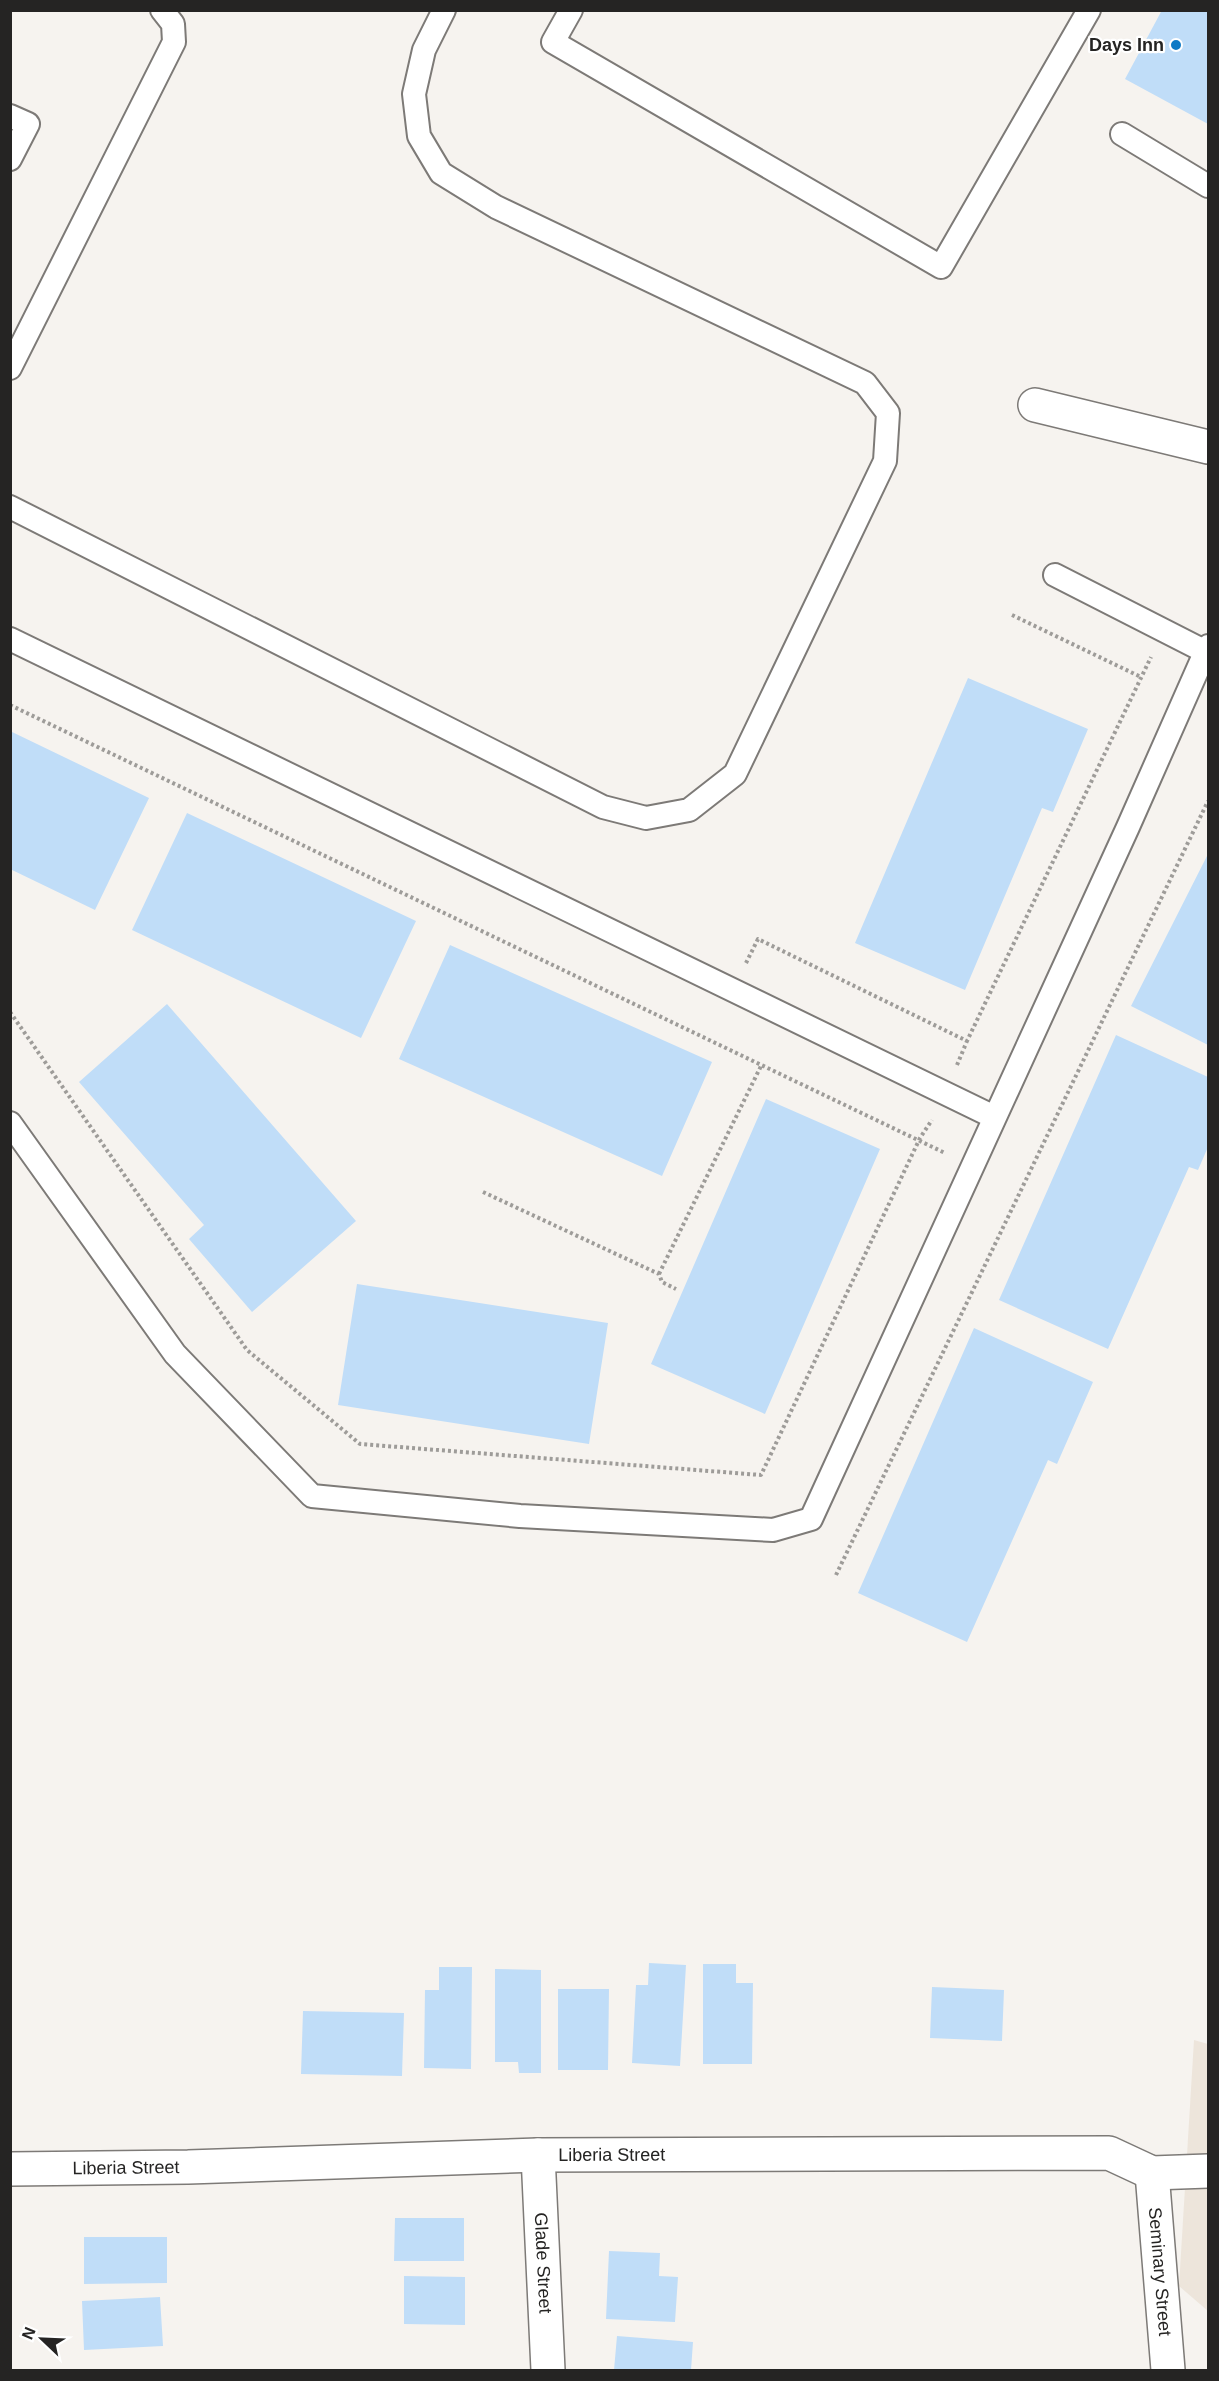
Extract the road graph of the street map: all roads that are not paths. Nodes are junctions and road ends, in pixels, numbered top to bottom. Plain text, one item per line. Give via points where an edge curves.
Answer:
1 (162, 10) edge
2 (444, 10) edge
3 (571, 10) edge
4 (1089, 10) edge
5 (10, 116) edge
6 (1122, 134) dead end
7 (10, 159) edge
8 (1209, 186) edge
9 (10, 368) edge
10 (1035, 405) dead end
11 (1209, 447) edge
12 (10, 507) edge
13 (1055, 575) dead end
14 (10, 639) edge
15 (1208, 650) edge
16 (994, 1117) junction
17 (10, 1123) edge
18 (538, 2155) junction
19 (10, 2169) edge
20 (1209, 2171) edge
21 (1152, 2174) junction
22 (548, 2370) edge
23 (1168, 2370) edge

1 - 9 lane via 173,24 174,42
2 - 12 lane via 423,50 414,94 419,136 441,173 496,207 865,383 888,413 885,461 735,774 689,810 646,818 603,807
3 - 4 lane via 553,42 941,267
5 - 7 lane via 28,124
6 - 8 lane
10 - 11 street
13 - 15 lane
14 - 16 lane
15 - 16 lane
16 - 17 lane via 812,1519 772,1530 520,1516 312,1496 175,1354
18 - 19 street, Liberia Street
18 - 21 street, Liberia Street via 1109,2153
18 - 22 street, Glade Street
20 - 21 street, Liberia Street
21 - 23 street, Seminary Street

